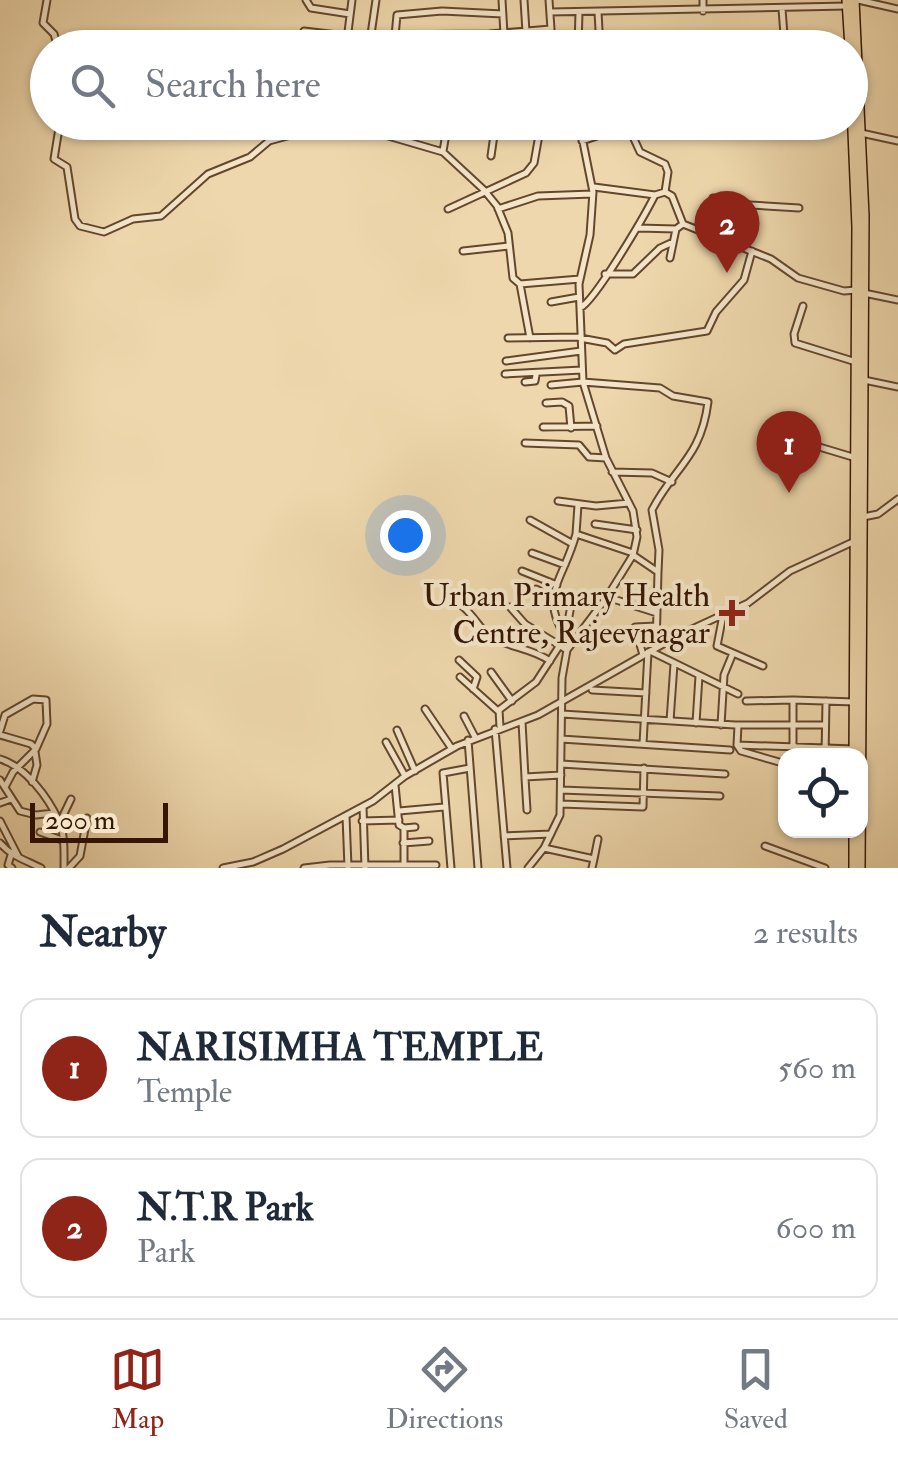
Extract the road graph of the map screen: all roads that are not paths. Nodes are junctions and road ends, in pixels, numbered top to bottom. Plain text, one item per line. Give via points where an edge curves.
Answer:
1 (46, 0) edge
2 (306, 0) edge
3 (323, 0) edge
4 (352, 0) edge
5 (376, 0) edge
6 (502, 0) edge
7 (524, 0) edge
8 (549, 0) edge
9 (703, 0) edge
10 (756, 0) edge
11 (803, 0) edge
12 (852, 2) edge
13 (803, 8) junction
14 (782, 9) junction
15 (898, 9) edge
16 (322, 10) junction
17 (756, 10) junction
18 (703, 11) junction
19 (550, 12) junction
20 (579, 12) junction
21 (598, 12) junction
22 (350, 14) junction
23 (503, 14) junction
24 (551, 29) joint
25 (50, 30) edge
26 (348, 30) edge
27 (372, 30) edge
28 (395, 30) edge
29 (504, 30) edge
30 (526, 30) edge
31 (543, 30) edge
32 (578, 30) edge
33 (599, 30) edge
34 (784, 30) edge
35 (851, 30) edge
36 (854, 30) edge
37 (868, 135) edge
38 (57, 140) edge
39 (273, 140) edge
40 (406, 140) edge
41 (445, 140) edge
42 (493, 140) edge
43 (538, 140) edge
44 (594, 140) edge
45 (635, 140) edge
46 (854, 140) edge
47 (861, 140) edge
48 (582, 141) joint
49 (898, 141) edge
50 (443, 152) junction
51 (491, 156) dead end
52 (484, 190) junction
53 (593, 191) junction
54 (665, 192) junction
55 (655, 195) junction
56 (714, 198) dead end
57 (798, 208) dead end
58 (448, 209) dead end
59 (498, 209) junction
60 (683, 224) junction
61 (638, 228) junction
62 (676, 230) junction
63 (716, 236) junction
64 (673, 242) junction
65 (736, 244) junction
66 (509, 246) junction
67 (463, 250) dead end
68 (752, 251) junction
69 (670, 258) dead end
70 (605, 274) junction
71 (580, 279) junction
72 (520, 284) junction
73 (862, 291) junction
74 (579, 297) junction
75 (898, 300) edge
76 (551, 302) dead end
77 (802, 306) dead end
78 (580, 308) junction
79 (580, 337) junction
80 (508, 338) dead end
81 (530, 338) junction
82 (581, 351) junction
83 (506, 361) dead end
84 (856, 362) junction
85 (582, 370) junction
86 (505, 374) dead end
87 (535, 374) junction
88 (864, 380) junction
89 (524, 382) dead end
90 (583, 382) junction
91 (550, 385) dead end
92 (898, 387) edge
93 (546, 403) dead end
94 (596, 426) junction
95 (543, 427) dead end
96 (571, 428) junction
97 (526, 443) dead end
98 (816, 446) dead end
99 (606, 458) junction
100 (856, 458) junction
101 (612, 472) junction
102 (672, 482) junction
103 (898, 499) edge
104 (558, 501) dead end
105 (629, 503) junction
106 (578, 505) junction
107 (652, 515) junction
108 (862, 516) junction
109 (530, 520) dead end
110 (636, 522) junction
111 (595, 524) dead end
112 (638, 530) junction
113 (576, 534) junction
114 (859, 540) junction
115 (573, 544) junction
116 (532, 552) dead end
117 (633, 554) junction
118 (565, 565) junction
119 (522, 572) dead end
120 (658, 572) junction
121 (557, 585) junction
122 (536, 589) dead end
123 (552, 597) junction
124 (607, 597) junction
125 (572, 600) dead end
126 (462, 606) dead end
127 (510, 607) dead end
128 (656, 613) junction
129 (723, 615) junction
130 (656, 626) junction
131 (580, 632) junction
132 (606, 632) dead end
133 (568, 644) junction
134 (560, 646) junction
135 (649, 652) junction
136 (733, 653) junction
137 (459, 660) dead end
138 (550, 661) junction
139 (674, 664) junction
140 (763, 666) dead end
141 (491, 672) dead end
142 (699, 676) junction
143 (460, 677) dead end
144 (724, 687) junction
145 (474, 689) junction
146 (592, 690) dead end
147 (646, 693) junction
148 (738, 694) dead end
149 (793, 700) junction
150 (512, 701) junction
151 (746, 701) dead end
152 (826, 701) junction
153 (562, 702) junction
154 (855, 702) junction
155 (425, 709) dead end
156 (498, 711) junction
157 (562, 714) junction
158 (464, 716) dead end
159 (1, 719) edge
160 (644, 719) junction
161 (670, 721) junction
162 (522, 722) junction
163 (696, 723) junction
164 (721, 724) junction
165 (738, 725) junction
166 (793, 725) junction
167 (825, 725) junction
168 (497, 728) junction
169 (397, 730) dead end
170 (0, 733) edge
171 (472, 738) junction
172 (561, 739) junction
173 (386, 742) dead end
174 (642, 744) junction
175 (737, 745) junction
176 (793, 747) junction
177 (799, 748) edge
178 (825, 748) edge
179 (854, 748) edge
180 (452, 749) junction
181 (730, 750) dead end
182 (36, 751) junction
183 (0, 759) edge
184 (778, 762) edge
185 (561, 764) junction
186 (17, 768) junction
187 (470, 768) junction
188 (644, 768) junction
189 (415, 771) junction
190 (726, 774) dead end
191 (560, 775) junction
192 (405, 776) junction
193 (525, 777) junction
194 (0, 780) edge
195 (32, 782) junction
196 (396, 785) junction
197 (6, 787) junction
198 (561, 790) junction
199 (643, 793) junction
200 (720, 796) dead end
201 (11, 799) junction
202 (71, 799) dead end
203 (0, 803) edge
204 (561, 804) junction
205 (362, 807) junction
206 (444, 808) junction
207 (528, 810) dead end
208 (399, 811) junction
209 (54, 813) junction
210 (346, 816) junction
211 (87, 818) dead end
212 (398, 820) junction
213 (0, 821) edge
214 (362, 821) junction
215 (60, 822) junction
216 (415, 827) dead end
217 (404, 828) junction
218 (40, 832) dead end
219 (552, 834) junction
220 (504, 836) junction
221 (855, 838) edge
222 (598, 839) dead end
223 (62, 840) junction
224 (429, 840) dead end
225 (403, 842) junction
226 (0, 843) edge
227 (765, 846) dead end
228 (544, 848) junction
229 (15, 856) junction
230 (270, 856) junction
231 (594, 859) junction
232 (253, 865) edge
233 (436, 865) dead end
234 (404, 866) edge
235 (317, 867) edge
236 (343, 867) edge
237 (364, 867) edge
238 (12, 868) edge
239 (41, 868) edge
240 (66, 868) edge
241 (223, 868) edge
242 (273, 868) edge
243 (304, 868) edge
244 (451, 868) edge
245 (478, 868) edge
246 (507, 868) edge
247 (528, 868) edge
248 (592, 868) edge
249 (825, 868) edge
250 (857, 868) edge

1 - 25 street via 43,22
2 - 16 street
3 - 16 street
4 - 22 street
5 - 27 street
6 - 23 street
7 - 30 street
8 - 19 street
9 - 18 street
10 - 17 street
11 - 13 street
12 - 13 street
12 - 15 street
12 - 35 highway
12 - 36 highway
13 - 14 street
14 - 17 street
14 - 34 street
16 - 22 street
17 - 18 street
18 - 21 street
19 - 20 street
19 - 24 street
20 - 21 street
20 - 32 street
21 - 33 street
22 - 26 street
23 - 28 street via 396,15
23 - 29 street
24 - 31 street
37 - 49 street
38 - 39 street via 54,159 66,167 75,220 104,232 164,215 208,174
40 - 50 street
41 - 50 street
42 - 51 street
43 - 52 street via 530,170
44 - 48 street
45 - 54 street via 640,152 665,164
46 - 73 highway
47 - 73 highway
48 - 53 street
50 - 52 street
52 - 58 street
52 - 59 street
53 - 55 street
53 - 59 street via 538,196
53 - 71 street
54 - 55 street
54 - 60 street
55 - 61 street
56 - 63 street
57 - 65 street via 750,205
59 - 66 street
60 - 62 street
60 - 63 street
61 - 62 street
61 - 70 street
62 - 64 street
63 - 65 street
64 - 69 street
64 - 70 street via 633,274
65 - 68 street
66 - 67 street
66 - 72 street via 513,278
68 - 73 street via 798,278
68 - 79 street via 744,280 707,331 615,350
70 - 78 street
71 - 72 street
71 - 74 street
72 - 81 street
73 - 75 street
73 - 84 highway
73 - 88 highway
74 - 76 street
74 - 78 street
77 - 84 street via 795,343
78 - 79 street
79 - 81 street
79 - 82 street
80 - 81 street
82 - 83 street
82 - 85 street
84 - 100 highway
85 - 87 street
85 - 90 street
86 - 87 street
87 - 89 street via 535,381
88 - 92 street
88 - 108 highway
90 - 91 street
90 - 94 street
90 - 102 street via 660,388 708,402 700,438
93 - 96 street via 569,406
94 - 96 street
94 - 99 street
95 - 96 street
97 - 99 street via 579,445 588,456
98 - 100 street
99 - 101 street
100 - 114 highway
101 - 102 street via 652,473
101 - 105 street
102 - 107 street
103 - 108 street via 878,514
104 - 106 street
105 - 106 street
105 - 110 street
106 - 113 street
107 - 110 street
107 - 120 street
108 - 114 highway
109 - 115 street
110 - 112 street
111 - 112 street
112 - 117 street
113 - 115 street
113 - 117 street
114 - 129 street via 790,572
114 - 154 highway
114 - 250 highway
115 - 118 street
116 - 118 street
117 - 120 street
117 - 124 street
118 - 121 street
119 - 121 street
120 - 128 street
121 - 123 street
122 - 123 street
123 - 133 street
124 - 128 street
124 - 131 street
125 - 133 street
126 - 138 street via 490,636
127 - 134 street
128 - 130 street
129 - 135 street
129 - 136 street via 716,643
130 - 135 street
130 - 135 street via 635,627
131 - 132 street
131 - 133 street
133 - 134 street
133 - 153 street
134 - 138 street
135 - 139 street
135 - 147 street
135 - 153 street
136 - 140 street
136 - 144 street
137 - 145 street via 477,677
138 - 150 street
139 - 142 street
139 - 161 street
141 - 150 street
142 - 144 street
142 - 163 street
143 - 145 street
144 - 148 street
144 - 164 street
145 - 156 street
146 - 147 street
147 - 160 street
149 - 151 street
149 - 152 street
149 - 166 street
150 - 156 street
152 - 154 street
152 - 167 street
153 - 157 street
153 - 162 street
154 - 179 highway
155 - 180 street
156 - 168 street
157 - 160 street
157 - 172 street
158 - 171 street
159 - 170 street
159 - 182 street via 34,699 46,700 47,721
160 - 161 street
160 - 174 street
161 - 163 street
162 - 168 street
162 - 193 street
163 - 164 street
164 - 165 street
165 - 166 street
165 - 175 street
166 - 167 street
166 - 176 street
167 - 178 street
168 - 171 street
168 - 220 street
169 - 189 street
170 - 182 street
171 - 180 street
171 - 187 street
172 - 174 street
172 - 185 street
173 - 192 street
174 - 181 street
175 - 176 street
175 - 184 street
176 - 177 street
180 - 189 street
182 - 186 street
182 - 195 street
183 - 186 street
185 - 188 street
185 - 191 street
186 - 195 street
186 - 197 street
187 - 206 street via 443,773
187 - 245 street
188 - 190 street
188 - 199 street
189 - 192 street
191 - 193 street
191 - 198 street
192 - 196 street
193 - 207 street
194 - 197 street
195 - 209 street
196 - 205 street
196 - 208 street
197 - 201 street
198 - 199 street
198 - 204 street
199 - 200 street
199 - 204 street via 642,807
201 - 203 street
201 - 209 street via 20,811
202 - 215 street
204 - 219 street
205 - 210 street
205 - 214 street
206 - 208 street
206 - 244 street
208 - 212 street
209 - 215 street
210 - 230 street
210 - 236 street
211 - 240 street via 80,856
212 - 214 street
212 - 217 street
213 - 229 street
214 - 237 street
215 - 223 street
216 - 217 street
217 - 225 street
218 - 223 street
219 - 220 street
219 - 228 street
220 - 246 street
221 - 250 highway
222 - 231 street
223 - 240 street
224 - 225 street
225 - 234 street
226 - 229 street
227 - 249 street
228 - 231 street
228 - 247 street
229 - 238 street
229 - 239 street
230 - 232 street
230 - 242 street
231 - 248 street
232 - 241 street
233 - 234 street
234 - 237 street
235 - 236 street
235 - 243 street
236 - 237 street

